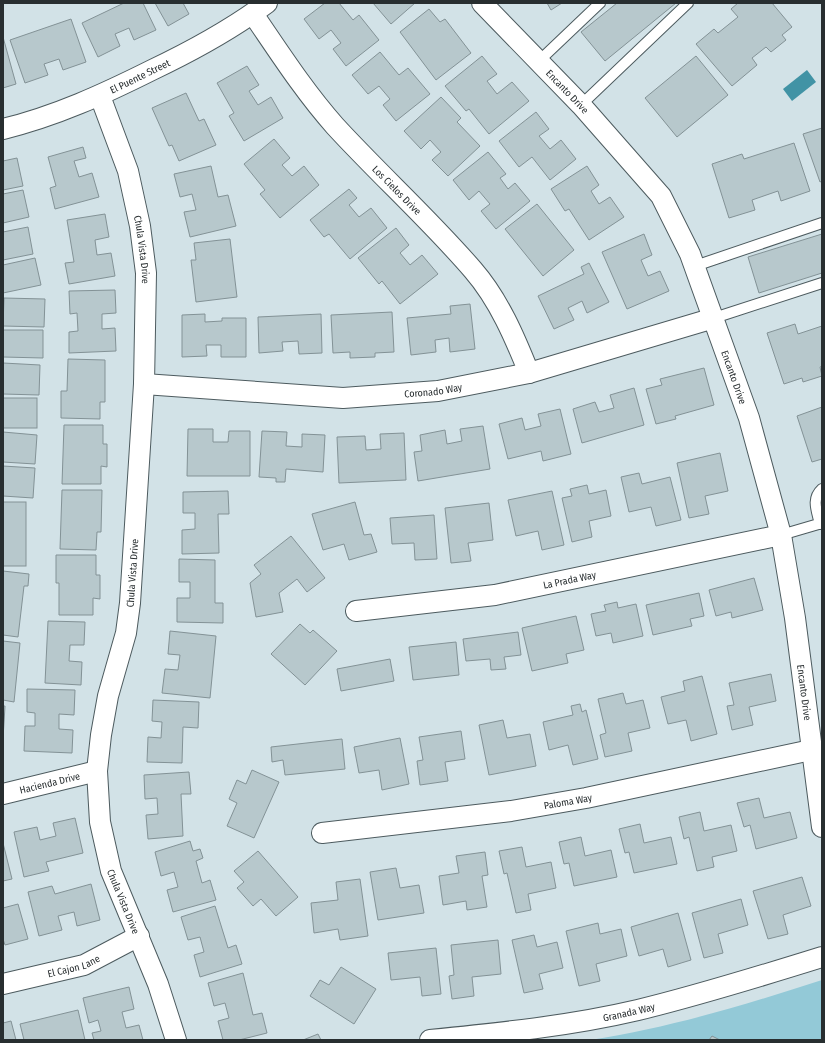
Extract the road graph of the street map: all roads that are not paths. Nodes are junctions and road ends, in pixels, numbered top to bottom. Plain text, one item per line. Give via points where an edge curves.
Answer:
1 (482, 3) edge
2 (600, 3) edge
3 (688, 3) edge
4 (260, 8) edge
5 (539, 61) junction
6 (100, 96) junction
7 (581, 105) junction
8 (3, 129) edge
9 (822, 223) edge
10 (695, 266) junction
11 (822, 283) edge
12 (714, 318) junction
13 (530, 374) junction
14 (144, 384) junction
15 (822, 489) edge
16 (821, 523) edge
17 (781, 535) junction
18 (356, 611) dead end
19 (811, 750) junction
20 (97, 771) junction
21 (3, 794) edge
22 (822, 827) edge
23 (322, 833) dead end
24 (139, 936) junction
25 (822, 957) edge
26 (3, 984) edge
27 (176, 1040) edge
28 (430, 1040) edge

1 - 5 street, Encanto Drive
2 - 5 lane
3 - 7 lane
4 - 6 street, El Puente Street via 184,55
4 - 13 street, Los Cielos Drive via 304,90 474,271 499,308
5 - 7 street, Encanto Drive
6 - 8 street, El Puente Street via 54,114
6 - 14 street, Chula Vista Drive via 128,171 140,226 146,273
7 - 10 street, Encanto Drive via 661,196
9 - 10 lane
10 - 12 street, Encanto Drive
11 - 12 lane
12 - 13 street, Coronado Way
12 - 17 street, Encanto Drive via 749,418
13 - 14 street, Coronado Way via 438,391 343,398
14 - 20 street, Chula Vista Drive via 130,603 126,634 108,696
15 - 16 lane via 815,500
16 - 17 lane
17 - 18 street, La Prada Way via 494,595
17 - 19 street, Encanto Drive
19 - 22 street, Encanto Drive
19 - 23 street, Paloma Way via 586,798 511,811
20 - 21 street, Hacienda Drive
20 - 24 street, Chula Vista Drive via 100,822 111,871
24 - 26 street, El Cajon Lane via 84,965
24 - 27 street, Chula Vista Drive
25 - 28 street, Granada Way via 743,982 637,1010 523,1031

